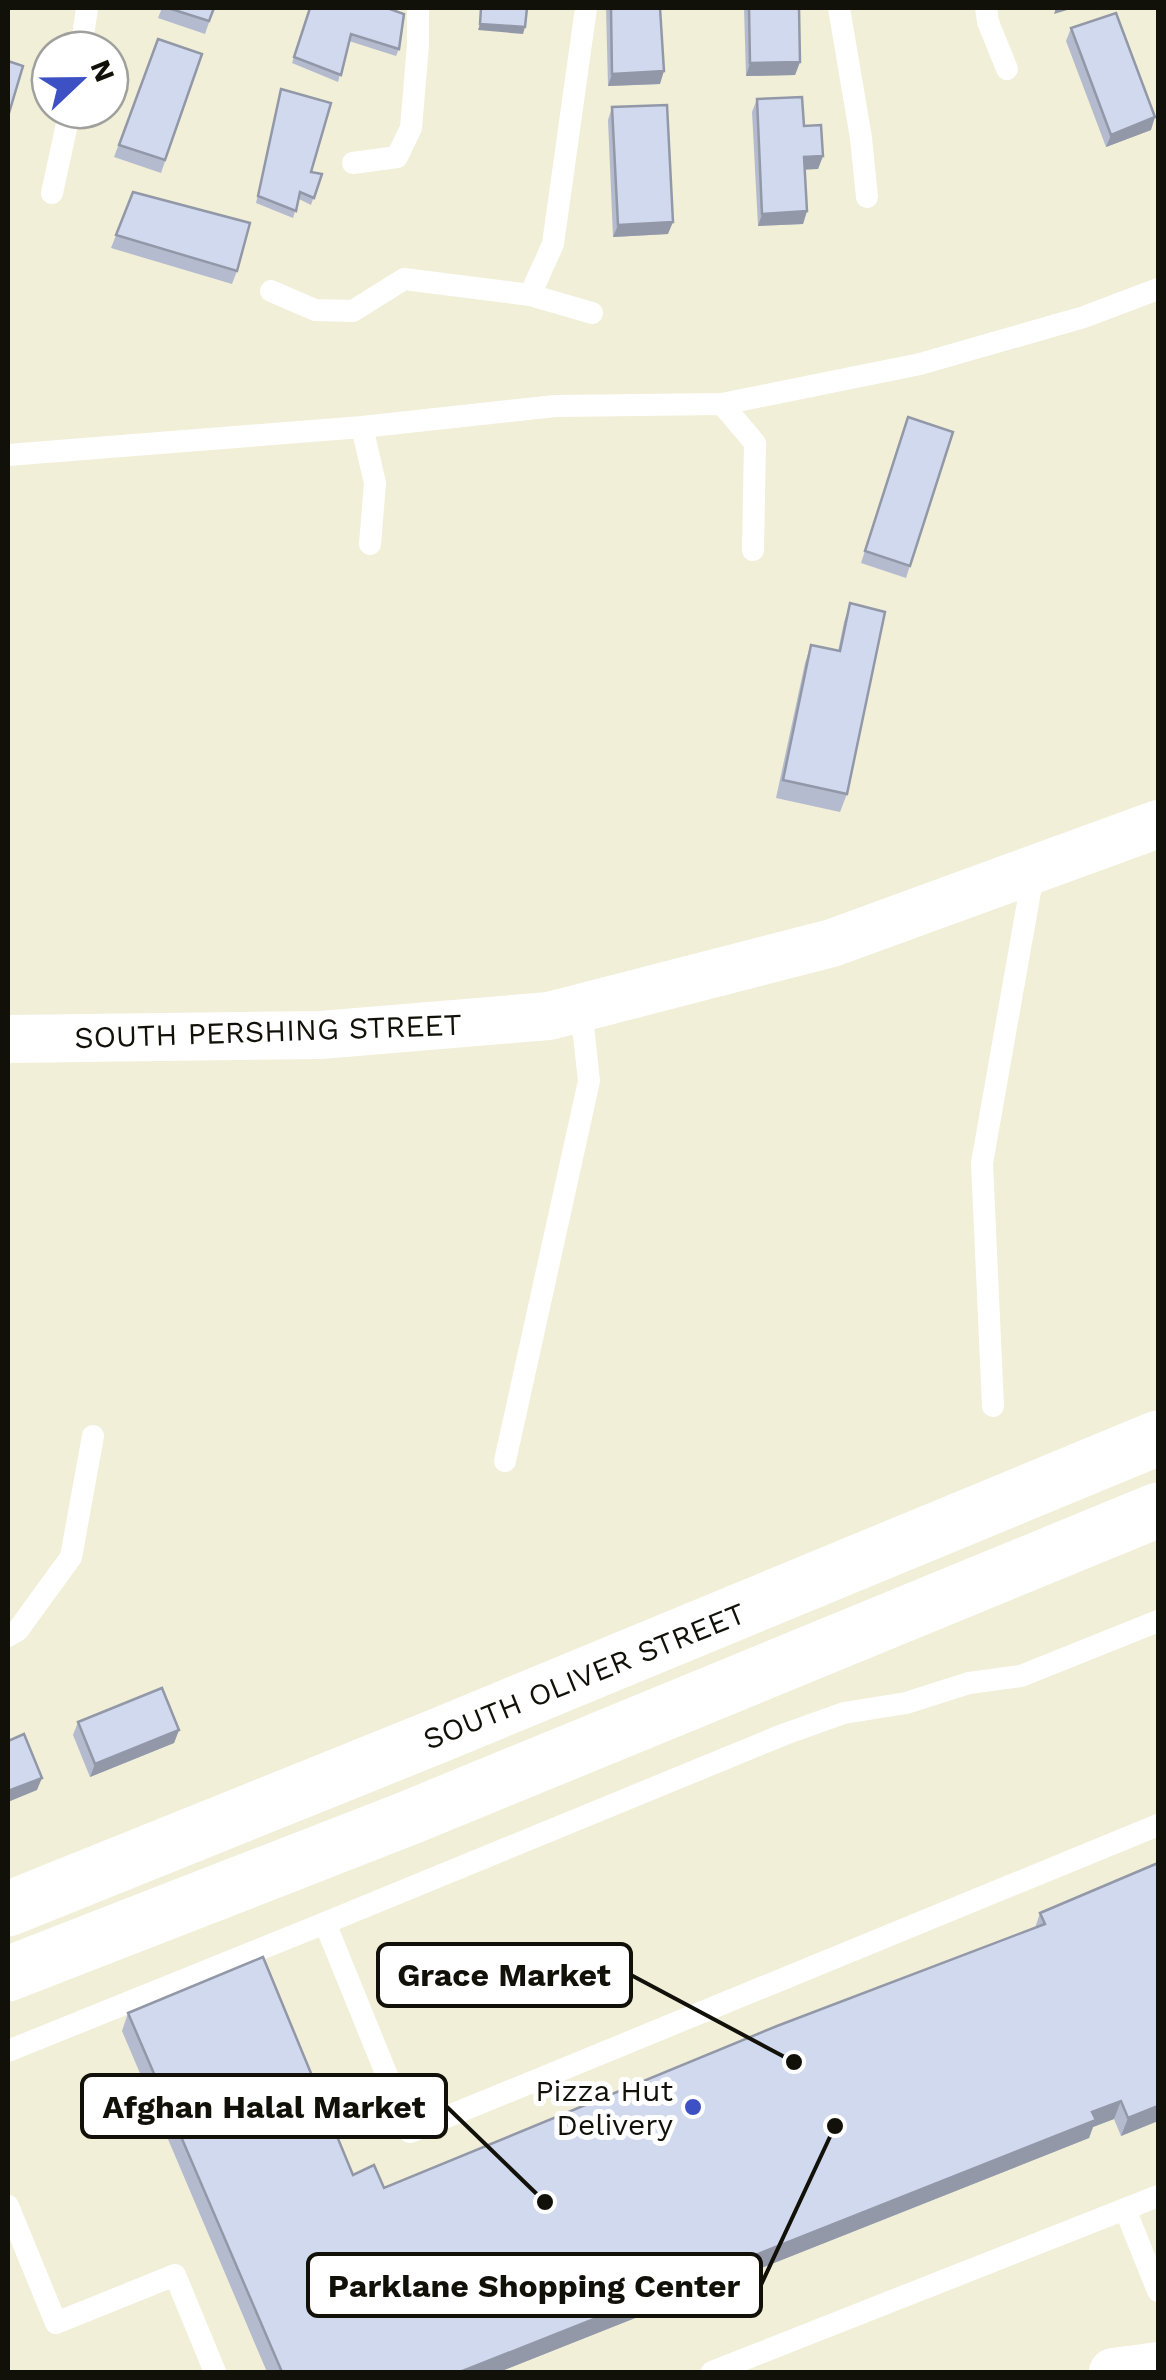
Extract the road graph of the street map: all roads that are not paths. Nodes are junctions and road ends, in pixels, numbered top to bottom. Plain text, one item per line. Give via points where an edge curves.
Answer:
1 (418, 8) edge
2 (586, 8) edge
3 (838, 8) edge
4 (986, 8) edge
5 (1008, 69) dead end
6 (66, 130) edge
7 (353, 162) dead end
8 (52, 193) dead end
9 (867, 197) dead end
10 (1158, 289) edge
11 (271, 291) dead end
12 (530, 295) junction
13 (592, 313) dead end
14 (722, 404) junction
15 (362, 427) junction
16 (8, 455) edge
17 (370, 544) dead end
18 (753, 550) dead end
19 (1158, 824) edge
20 (1034, 869) junction
21 (581, 1008) junction
22 (8, 1039) edge
23 (993, 1406) dead end
24 (93, 1436) dead end
25 (1158, 1438) edge
26 (505, 1461) dead end
27 (1158, 1510) edge
28 (1158, 1620) edge
29 (8, 1636) edge
30 (1158, 1825) edge
31 (8, 1909) edge
32 (325, 1924) junction
33 (8, 1974) edge
34 (8, 2051) edge
35 (1158, 2196) edge
36 (8, 2206) edge
37 (1125, 2209) junction
38 (1158, 2291) edge
39 (1158, 2366) edge
40 (214, 2372) edge
41 (712, 2372) edge
42 (1113, 2372) edge

1 - 7 lane via 412,128 397,157
2 - 12 lane via 552,244
3 - 9 lane
4 - 5 lane
6 - 8 lane
10 - 14 lane via 920,364
11 - 12 lane via 315,310 353,312 404,279
12 - 13 lane
14 - 15 lane via 555,406
14 - 18 lane via 755,443
15 - 16 lane
15 - 17 lane via 375,484
19 - 20 street, SOUTH PERSHING STREET
20 - 21 street, SOUTH PERSHING STREET via 832,943
20 - 23 lane via 982,1163
21 - 22 street, SOUTH PERSHING STREET via 321,1035
21 - 26 lane via 590,1081
24 - 29 lane via 71,1557
25 - 31 main road, SOUTH OLIVER STREET
27 - 33 main road via 411,1817
28 - 32 lane via 1021,1676 969,1683 785,1734
30 - 32 lane via 410,2132
32 - 34 lane
35 - 37 lane
36 - 40 lane via 56,2323 175,2275
37 - 38 lane
37 - 41 lane
39 - 42 street

